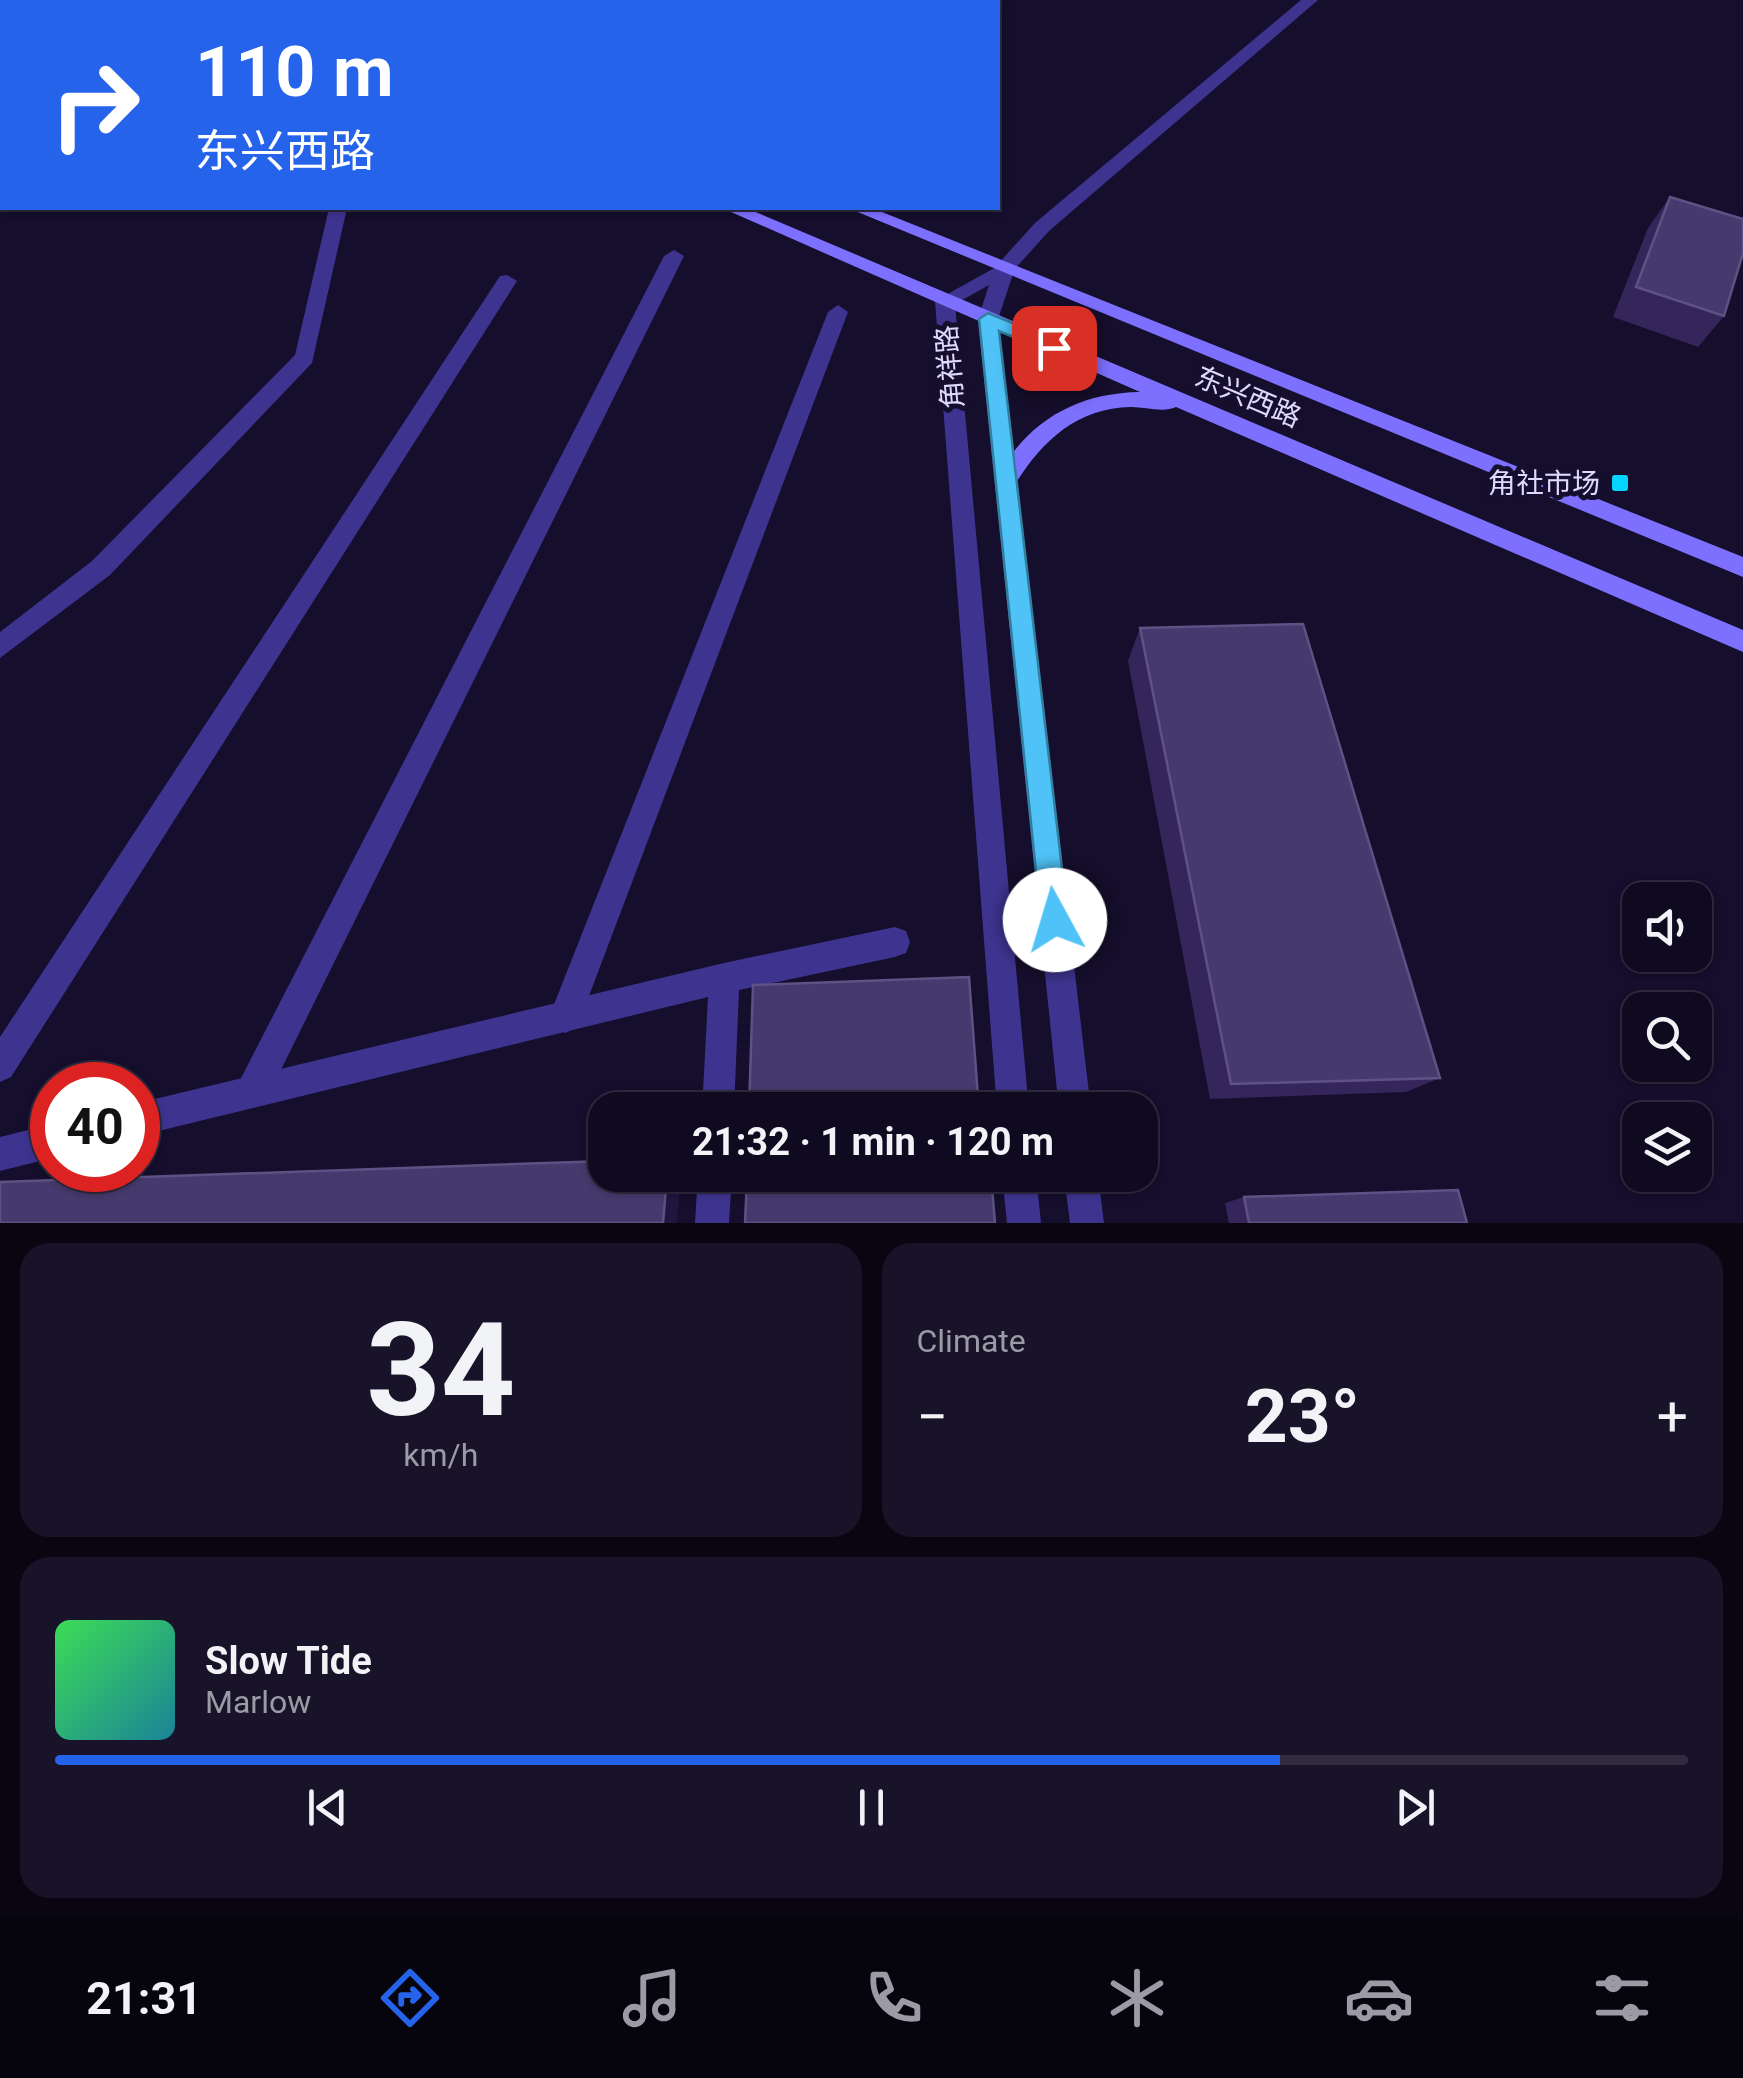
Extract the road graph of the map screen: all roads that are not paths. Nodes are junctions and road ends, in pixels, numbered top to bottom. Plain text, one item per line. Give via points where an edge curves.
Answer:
1 (1310, 0) edge
2 (338, 210) edge
3 (734, 210) edge
4 (862, 210) edge
5 (674, 256) dead end
6 (1005, 268) junction
7 (507, 281) dead end
8 (945, 301) junction
9 (838, 312) dead end
10 (988, 319) junction
11 (1199, 409) junction
12 (1006, 480) junction
13 (1743, 567) edge
14 (1743, 640) edge
15 (0, 647) edge
16 (895, 942) dead end
17 (724, 978) junction
18 (565, 1017) junction
19 (0, 1066) edge
20 (252, 1092) junction
21 (719, 1092) edge
22 (1012, 1092) edge
23 (1072, 1092) edge
24 (160, 1115) edge
25 (30, 1146) edge
26 (0, 1154) edge
27 (713, 1192) edge
28 (1021, 1192) edge
29 (1083, 1192) edge
30 (712, 1223) edge
31 (1024, 1223) edge
32 (1086, 1223) edge

1 - 6 street via 1042,227
2 - 15 street via 305,358 101,568
3 - 8 main road, 东兴西路
4 - 6 main road, 东兴西路
5 - 20 street
6 - 8 street, 角祥路
6 - 10 street, 角祥路
6 - 13 main road, 东兴西路
7 - 19 street
8 - 10 main road, 东兴西路
8 - 22 street, 角祥路
9 - 18 street
10 - 11 main road, 东兴西路
10 - 12 street, 角祥路
11 - 12 main road via 1153,400 1080,407 1022,450
11 - 14 main road, 东兴西路
12 - 23 street, 角祥路
16 - 17 street
17 - 18 street
17 - 21 street
18 - 20 street
20 - 24 street
25 - 26 street
27 - 30 street
28 - 31 street
29 - 32 street

